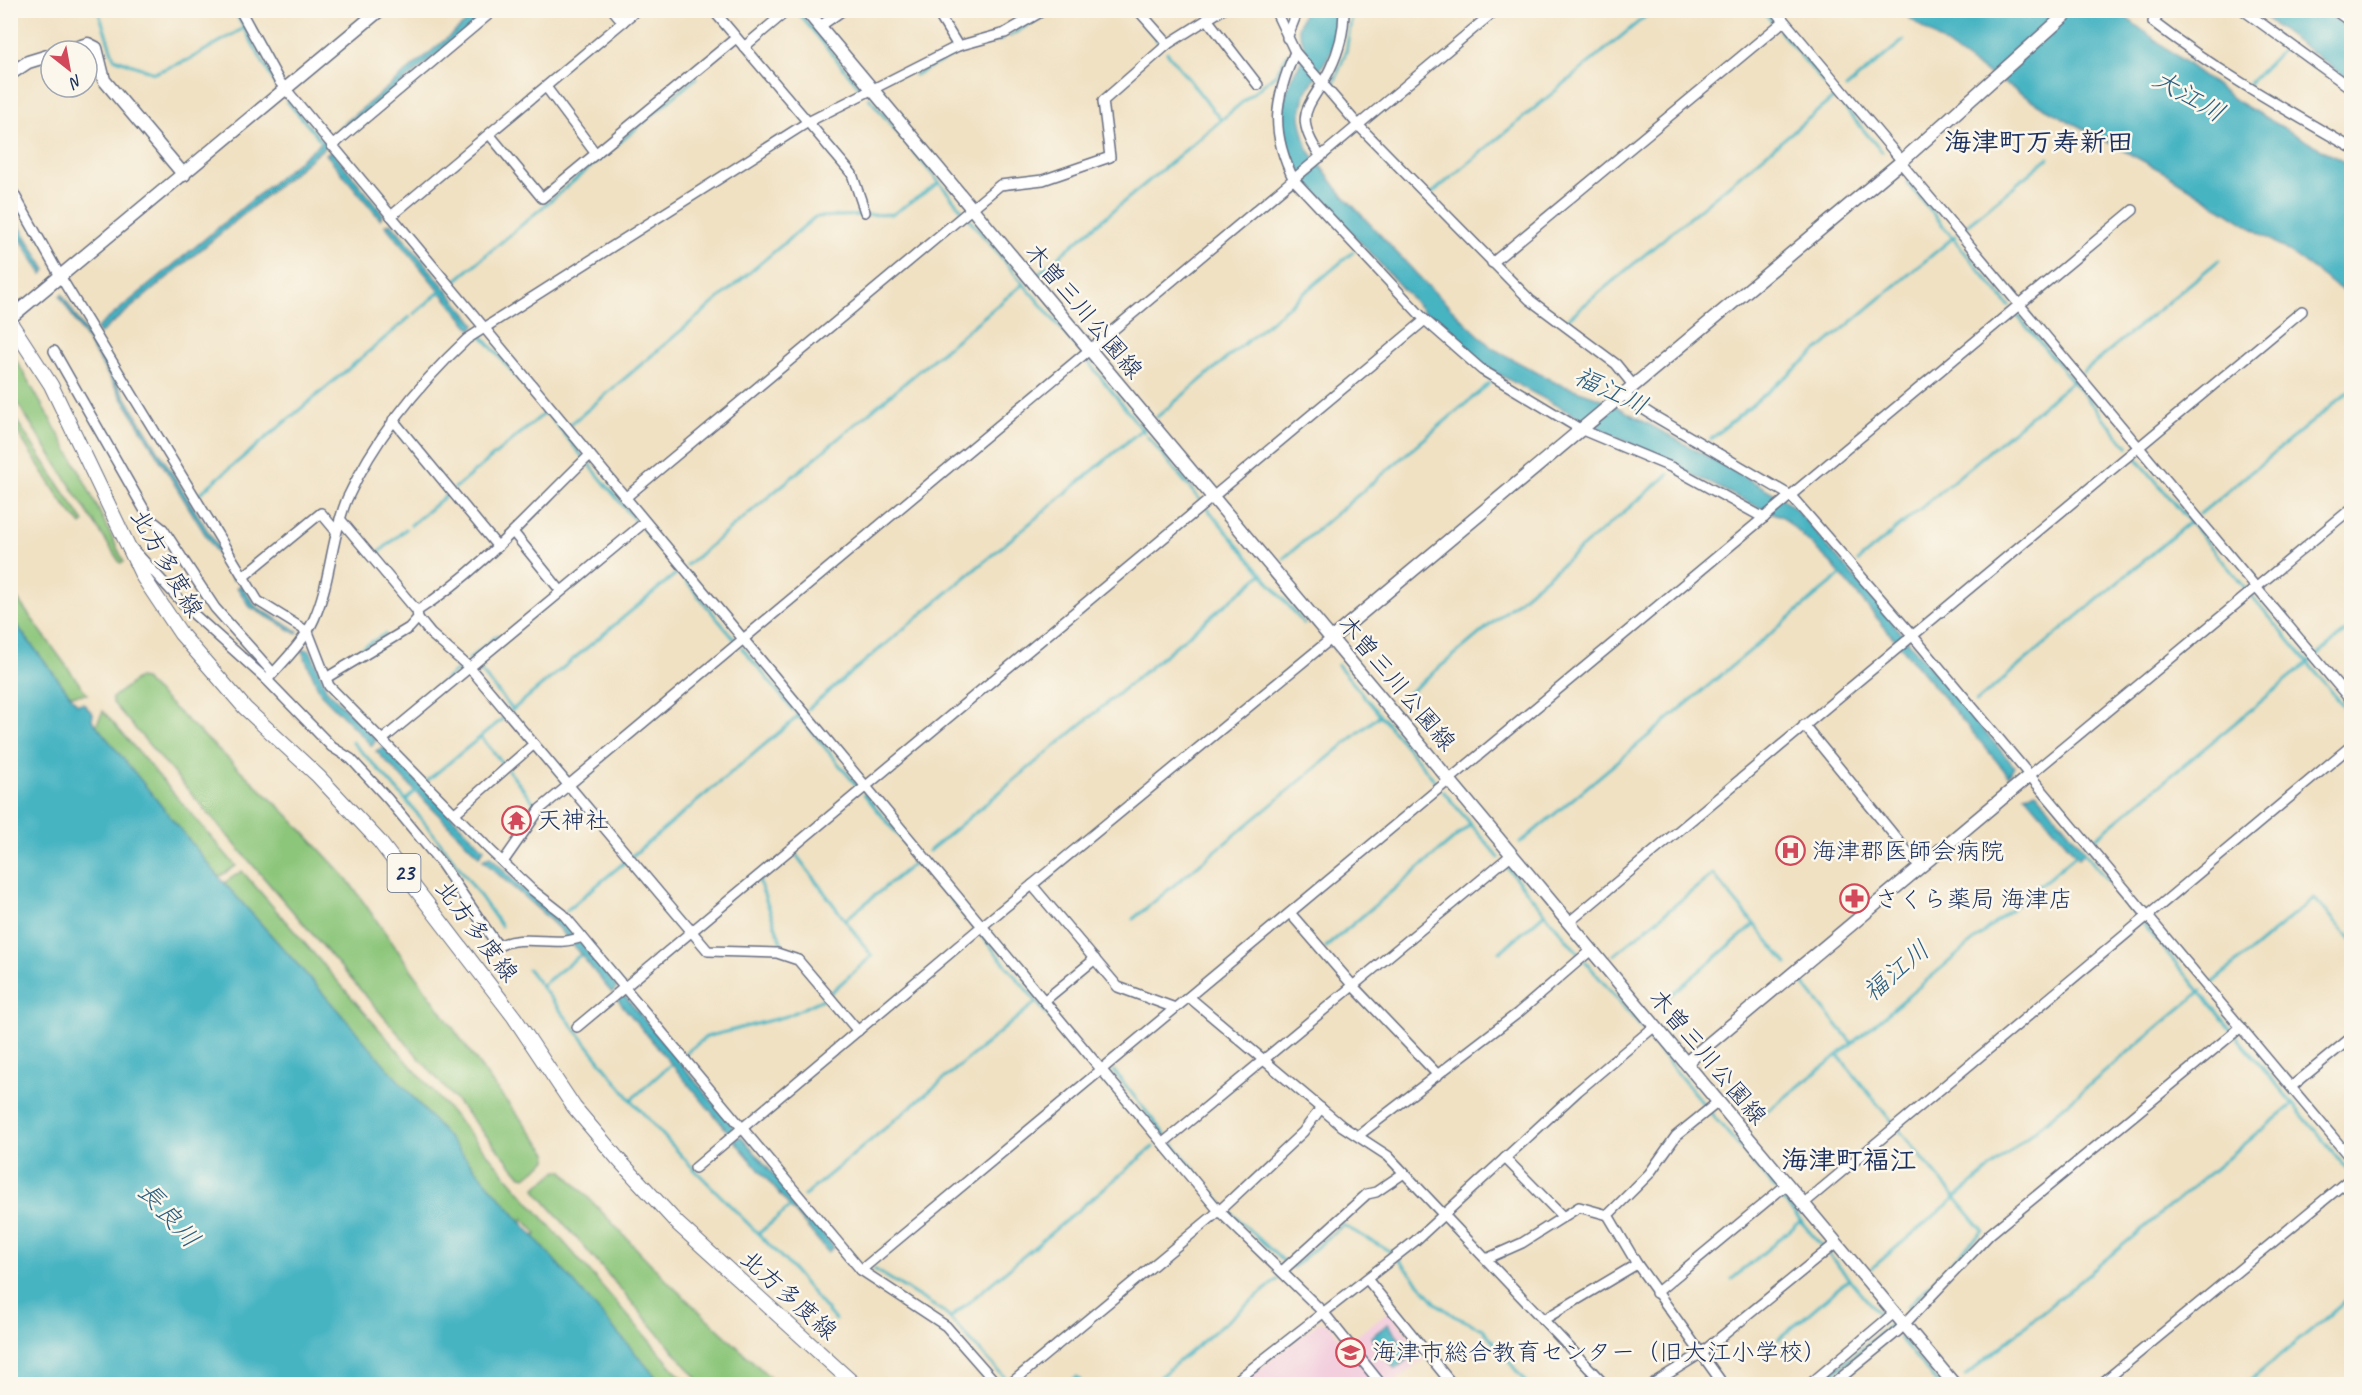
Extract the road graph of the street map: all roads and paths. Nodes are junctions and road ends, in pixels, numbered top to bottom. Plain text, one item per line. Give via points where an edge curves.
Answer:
1 (240, 10) edge
2 (380, 10) edge
3 (494, 10) edge
4 (613, 10) edge
5 (637, 10) edge
6 (713, 10) edge
7 (789, 10) edge
8 (806, 10) edge
9 (843, 10) edge
10 (936, 10) edge
11 (1044, 10) edge
12 (1138, 10) edge
13 (1275, 10) edge
14 (1298, 10) edge
15 (1344, 10) edge
16 (1496, 10) edge
17 (1774, 10) edge
18 (2071, 10) edge
19 (2163, 10) edge
20 (2243, 10) edge
21 (2334, 10) edge
22 (1214, 14) edge
23 (1784, 21) junction
24 (623, 22) junction
25 (2352, 23) edge
26 (819, 27) junction
27 (736, 38) junction
28 (1287, 38) junction
29 (1168, 44) junction
30 (958, 46) junction
31 (744, 47) junction
32 (1296, 53) junction
33 (39, 59) edge
34 (99, 60) edge
35 (10, 74) edge
36 (1321, 83) junction
37 (1258, 86) dead end
38 (546, 87) junction
39 (286, 89) junction
40 (872, 89) junction
41 (2352, 89) edge
42 (808, 122) junction
43 (1359, 126) junction
44 (489, 134) junction
45 (333, 146) junction
46 (2352, 148) edge
47 (596, 154) junction
48 (1319, 158) junction
49 (1901, 161) junction
50 (184, 175) junction
51 (1295, 179) junction
52 (10, 187) edge
53 (971, 209) junction
54 (2133, 210) dead end
55 (865, 212) dead end
56 (391, 216) junction
57 (1492, 263) junction
58 (60, 276) junction
59 (2020, 304) junction
60 (2302, 311) dead end
61 (10, 320) edge
62 (1425, 320) junction
63 (483, 328) junction
64 (54, 351) dead end
65 (1088, 351) junction
66 (1629, 389) junction
67 (393, 420) junction
68 (1582, 427) junction
69 (2137, 447) junction
70 (590, 455) junction
71 (1212, 496) junction
72 (625, 498) junction
73 (1789, 498) junction
74 (2352, 508) edge
75 (1766, 517) junction
76 (340, 519) junction
77 (645, 522) junction
78 (336, 531) junction
79 (513, 532) junction
80 (125, 542) junction
81 (498, 547) junction
82 (243, 577) junction
83 (2256, 588) junction
84 (560, 590) junction
85 (418, 615) junction
86 (308, 632) junction
87 (1911, 636) junction
88 (743, 638) junction
89 (1332, 638) junction
90 (470, 668) junction
91 (270, 677) junction
92 (326, 678) junction
93 (2352, 702) edge
94 (1804, 726) junction
95 (382, 740) junction
96 (534, 744) junction
97 (2352, 745) edge
98 (2030, 775) junction
99 (1449, 780) junction
100 (569, 784) junction
101 (866, 786) junction
102 (455, 813) junction
103 (1511, 855) junction
104 (503, 862) junction
105 (1920, 867) junction
106 (1032, 885) junction
107 (1290, 913) junction
108 (2147, 916) junction
109 (1568, 923) junction
110 (981, 927) junction
111 (691, 932) junction
112 (582, 937) junction
113 (1591, 950) junction
114 (1095, 959) junction
115 (623, 987) junction
116 (1354, 987) junction
117 (1189, 997) junction
118 (1044, 1001) junction
119 (1175, 1008) junction
120 (1655, 1026) junction
121 (576, 1027) dead end
122 (2241, 1027) junction
123 (858, 1031) junction
124 (2352, 1037) edge
125 (1264, 1061) junction
126 (1686, 1063) junction
127 (1101, 1070) junction
128 (1438, 1075) junction
129 (2291, 1088) junction
130 (1718, 1102) junction
131 (1321, 1108) junction
132 (740, 1128) junction
133 (1359, 1135) junction
134 (1163, 1143) junction
135 (1505, 1158) junction
136 (2352, 1160) edge
137 (695, 1168) dead end
138 (1404, 1173) junction
139 (2352, 1177) edge
140 (1786, 1185) junction
141 (1802, 1205) junction
142 (1219, 1211) junction
143 (1444, 1215) junction
144 (1608, 1215) junction
145 (1563, 1217) junction
146 (1835, 1244) junction
147 (1486, 1260) junction
148 (1637, 1264) junction
149 (861, 1270) junction
150 (1282, 1271) junction
151 (1367, 1279) junction
152 (1656, 1293) junction
153 (1324, 1312) junction
154 (1894, 1313) junction
155 (1543, 1320) junction
156 (1904, 1324) junction
157 (1700, 1354) junction
158 (1012, 1383) edge
159 (854, 1384) edge
160 (997, 1384) edge
161 (1232, 1384) edge
162 (1381, 1384) edge
163 (1452, 1384) edge
164 (1604, 1384) edge
165 (1652, 1384) edge
166 (1723, 1384) edge
167 (1810, 1384) edge
168 (1833, 1384) edge
169 (1954, 1384) edge
170 (2102, 1384) edge

1 - 39 street
2 - 39 street
3 - 45 street
4 - 24 street
5 - 24 street
6 - 27 street
7 - 31 street
8 - 26 street, 木曽三川公園線
9 - 26 street
10 - 30 street
11 - 30 street via 1005,33
12 - 29 street
13 - 28 street
14 - 28 street
15 - 36 street via 1340,48
16 - 43 street
17 - 23 street
18 - 49 street
19 - 46 street via 2153,22 2186,47
20 - 41 street
21 - 25 street
22 - 29 street
22 - 37 street
23 - 49 street
23 - 57 street
24 - 38 street
26 - 40 street, 木曽三川公園線
27 - 31 street
27 - 47 street
28 - 32 street
29 - 53 street via 1103,101 1110,157 1043,180 1000,185
30 - 40 street
31 - 42 street
32 - 36 street
32 - 51 street via 1286,72 1276,110 1281,149
33 - 35 street
34 - 50 street via 104,80
36 - 43 street
36 - 48 street via 1310,98 1305,124
38 - 44 street
38 - 47 street
39 - 45 street
39 - 50 street
40 - 42 street
40 - 53 street, 木曽三川公園線
42 - 55 street via 852,174
42 - 63 street
43 - 48 street
43 - 57 street
44 - 47 street via 542,198
44 - 56 street
45 - 56 street
48 - 51 street
49 - 59 street
49 - 66 street
50 - 58 street
51 - 62 street
51 - 65 street
52 - 58 street
53 - 65 street, 木曽三川公園線
53 - 72 street
54 - 59 street
56 - 63 street
57 - 66 street via 1538,307 1616,364
58 - 61 street
58 - 82 street
59 - 69 street
59 - 73 street
60 - 69 street
61 - 80 main road, 北方多度線 / 23 via 51,386
62 - 68 street via 1482,370
62 - 71 street
63 - 67 street via 447,358
63 - 70 street
64 - 91 street via 149,518 163,529 215,608
65 - 71 street, 木曽三川公園線
65 - 88 street
66 - 68 street
66 - 73 street via 1632,402
67 - 76 street via 376,442
67 - 81 street
68 - 75 street via 1673,468
68 - 89 street
69 - 83 street
69 - 87 street
70 - 72 street
70 - 79 street
71 - 89 street, 木曽三川公園線
71 - 101 street
72 - 77 street
73 - 75 street
73 - 87 street
74 - 83 street
75 - 99 street
76 - 78 street
76 - 85 street
77 - 84 street
77 - 88 street
78 - 82 street via 321,513
78 - 86 street via 316,616
79 - 81 street
79 - 84 street
80 - 91 street via 188,609
80 - 159 main road, 北方多度線 / 23 via 181,634 245,708 318,776 379,841 513,1017 574,1107 604,1142 678,1224
81 - 85 street
82 - 86 street via 258,601
83 - 93 street
83 - 98 street
84 - 90 street
85 - 90 street via 431,634
85 - 92 street via 409,628
86 - 91 street
86 - 92 street
87 - 94 street
87 - 98 street
88 - 100 street
88 - 101 street
89 - 99 street, 木曽三川公園線
89 - 106 street
90 - 95 street
90 - 96 street
91 - 112 street via 332,747 351,759 388,799 441,863 498,946 528,939 569,942
92 - 95 street via 329,686
94 - 105 street
94 - 109 street
95 - 102 street
96 - 100 street
96 - 102 street
97 - 108 street
98 - 105 street
98 - 108 street
99 - 103 street, 木曽三川公園線
99 - 107 street
100 - 104 street via 540,809
100 - 111 street
101 - 110 street
101 - 111 street
102 - 104 street
103 - 109 street, 木曽三川公園線
103 - 116 street
104 - 112 street via 563,914
105 - 126 street
106 - 110 street
106 - 114 street
107 - 116 street
107 - 117 street
108 - 122 street
108 - 141 street
109 - 113 street, 木曽三川公園線
110 - 118 street
110 - 123 street
111 - 115 street
111 - 123 street via 708,951 777,953 798,960
112 - 115 street
113 - 120 street, 木曽三川公園線
113 - 128 street
114 - 118 street
114 - 119 street via 1118,987
115 - 121 street
115 - 132 street
116 - 125 street
116 - 128 street
117 - 119 street
117 - 125 street
118 - 127 street
119 - 127 street
120 - 126 street, 木曽三川公園線
120 - 135 street
122 - 129 street
122 - 156 street via 1990,1234
123 - 132 street
124 - 129 street
125 - 131 street
125 - 134 street
126 - 130 street, 木曽三川公園線
127 - 134 street
127 - 149 street
128 - 133 street
129 - 136 street
130 - 140 street, 木曽三川公園線
130 - 144 street via 1676,1136 1649,1174
131 - 133 street
131 - 142 street via 1303,1132
132 - 137 street
132 - 149 street
133 - 138 street
134 - 142 street
135 - 143 street
135 - 145 street
138 - 143 street
138 - 150 street via 1367,1194
139 - 170 street
140 - 141 street, 木曽三川公園線
140 - 152 street
141 - 146 street, 木曽三川公園線
142 - 150 street
142 - 158 street
143 - 147 street
143 - 151 street
144 - 145 street via 1579,1207
144 - 148 street
145 - 147 street
146 - 154 street, 木曽三川公園線
146 - 157 street
147 - 155 street
148 - 152 street
148 - 155 street
149 - 160 street via 946,1326
150 - 153 street
151 - 153 street
151 - 163 street
152 - 157 street
153 - 161 street
153 - 162 street
154 - 156 street, 木曽三川公園線
154 - 167 street
155 - 164 street
156 - 168 street
156 - 169 street, 木曽三川公園線
157 - 165 street
157 - 166 street

